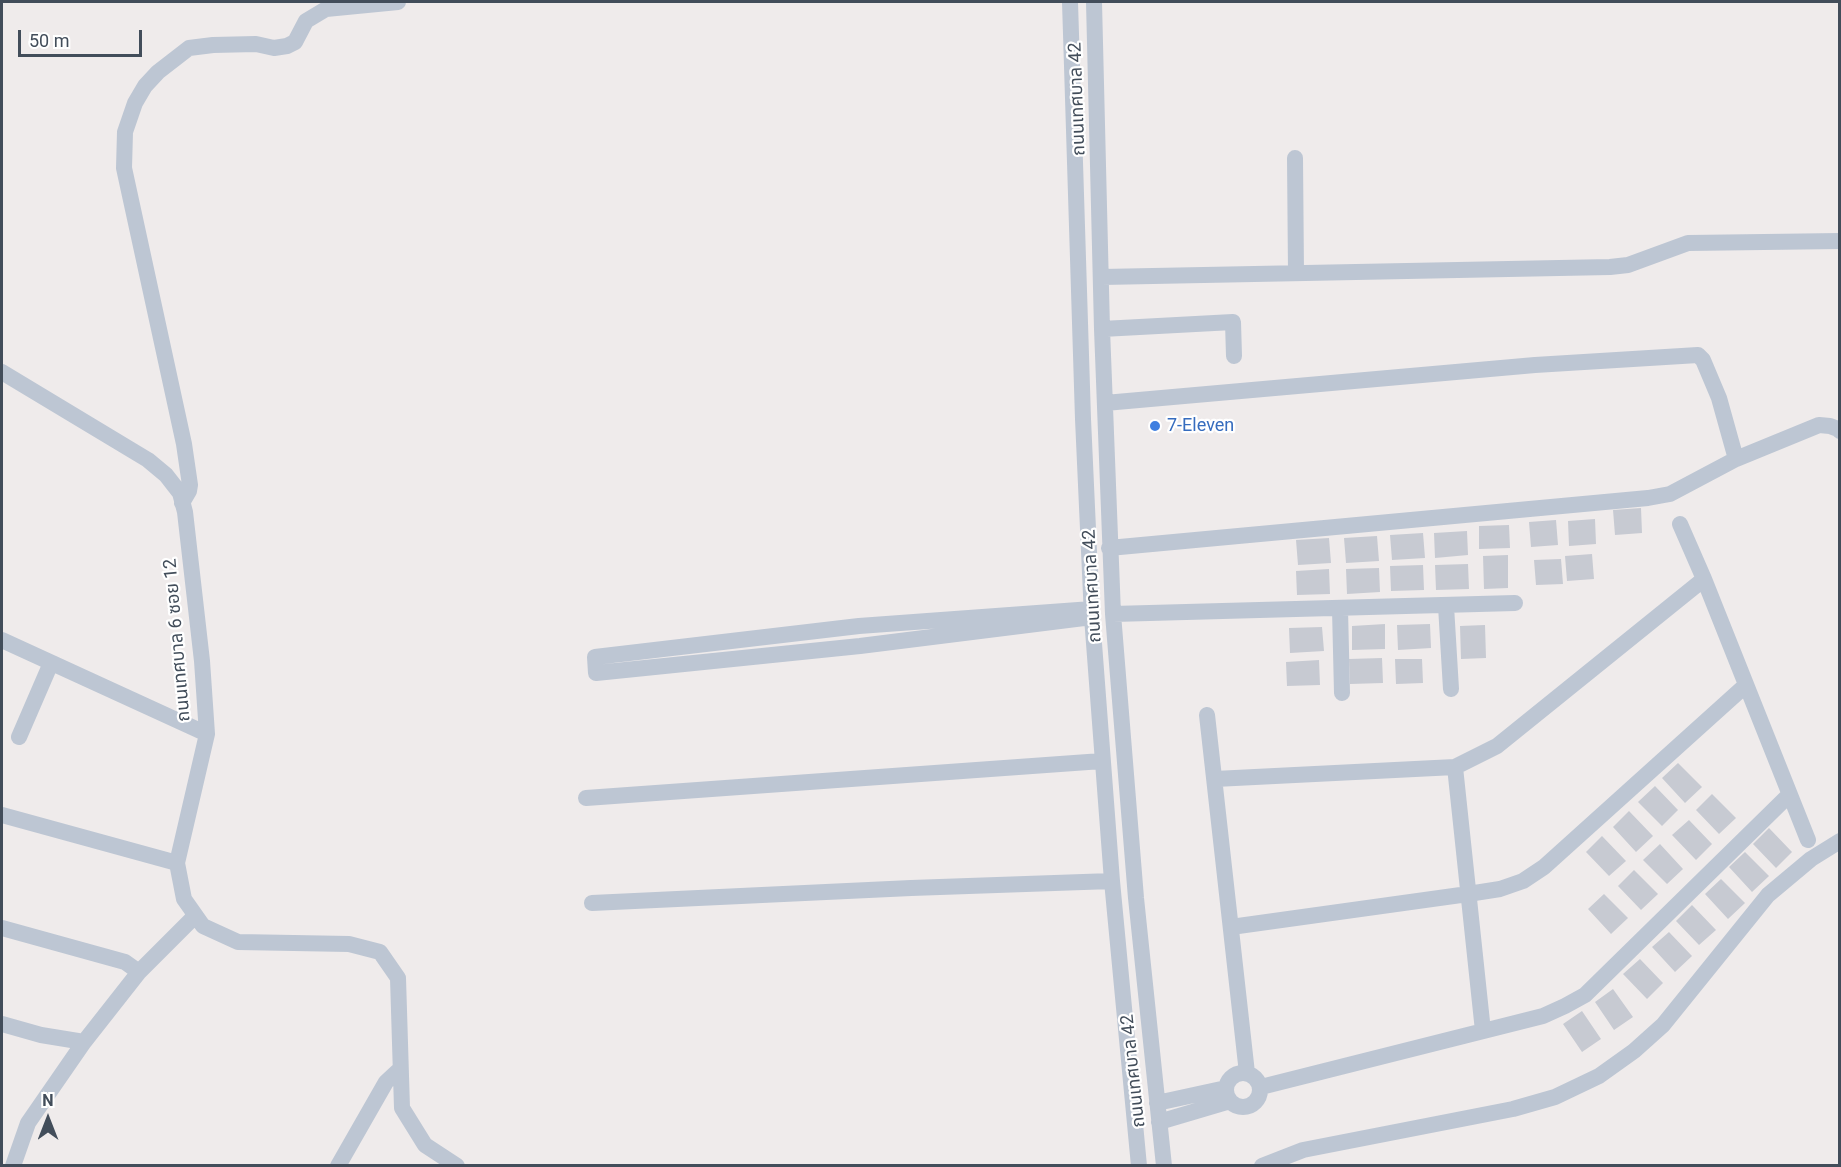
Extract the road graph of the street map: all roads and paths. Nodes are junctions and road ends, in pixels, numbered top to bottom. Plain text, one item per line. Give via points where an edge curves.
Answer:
1 (398, 2) edge
2 (1070, 2) edge
3 (1094, 2) edge
4 (1295, 158) dead end
5 (1839, 241) edge
6 (1296, 273) junction
7 (1102, 278) junction
8 (1102, 329) junction
9 (1234, 356) dead end
10 (2, 372) edge
11 (1105, 403) junction
12 (1839, 431) edge
13 (1736, 459) junction
14 (182, 502) junction
15 (1680, 524) dead end
16 (1109, 548) junction
17 (1704, 579) junction
18 (1515, 603) dead end
19 (1446, 606) junction
20 (1340, 609) junction
21 (1092, 613) junction
22 (1113, 614) junction
23 (859, 626) junction
24 (744, 639) junction
25 (2, 640) edge
26 (860, 646) junction
27 (745, 658) junction
28 (51, 663) junction
29 (1746, 685) junction
30 (1451, 689) dead end
31 (1342, 693) dead end
32 (1207, 715) dead end
33 (207, 734) junction
34 (19, 737) dead end
35 (1102, 760) junction
36 (1455, 767) junction
37 (1215, 779) junction
38 (1790, 795) junction
39 (586, 798) dead end
40 (2, 815) edge
41 (1808, 840) dead end
42 (1839, 841) edge
43 (177, 863) junction
44 (1112, 881) junction
45 (1468, 894) junction
46 (592, 903) dead end
47 (195, 916) junction
48 (1231, 927) junction
49 (2, 928) edge
50 (139, 972) junction
51 (2, 1024) edge
52 (1484, 1031) junction
53 (84, 1042) junction
54 (400, 1070) junction
55 (1247, 1073) junction
56 (1261, 1087) junction
57 (1228, 1094) junction
58 (1157, 1103) junction
59 (1159, 1122) junction
60 (13, 1166) edge
61 (338, 1166) edge
62 (457, 1166) edge
63 (1139, 1166) edge
64 (1164, 1166) edge
65 (1262, 1166) edge

1 - 14 street via 326,9 306,21 295,42 286,46 189,48 158,72 135,103 125,132 124,168 186,454 190,485
2 - 21 street, ถนนเทศบาล 42
3 - 7 street, ถนนเทศบาล 42
4 - 6 street
5 - 6 street via 1688,243 1628,265 1610,267
6 - 7 street
7 - 8 street, ถนนเทศบาล 42
8 - 9 street via 1233,322
8 - 11 street, ถนนเทศบาล 42
10 - 14 street, ถนนเทศบาล 6 ซอย 12 via 148,460 166,475
11 - 13 street via 1692,354 1701,356 1710,375
11 - 16 street, ถนนเทศบาล 42
12 - 13 street via 1819,425
13 - 16 street via 1670,494 1648,498
14 - 33 street, ถนนเทศบาล 6 ซอย 12 via 201,649
15 - 17 street
16 - 22 street, ถนนเทศบาล 42
17 - 29 street
17 - 36 street via 1497,746
18 - 19 street
19 - 20 street
19 - 30 street
20 - 22 street
20 - 31 street
21 - 23 street
21 - 26 street
21 - 35 street, ถนนเทศบาล 42
22 - 58 street, ถนนเทศบาล 42
23 - 24 street
23 - 26 street
24 - 27 street
24 - 27 street via 595,657 596,672
25 - 28 street
26 - 27 street
28 - 33 street
28 - 34 street
29 - 38 street
29 - 45 street via 1544,867 1523,881
32 - 37 street
33 - 43 street, ถนนเทศบาล 6 ซอย 12
35 - 39 street
35 - 44 street, ถนนเทศบาล 42
36 - 37 street
36 - 45 street
37 - 48 street
38 - 41 street
38 - 52 street via 1585,995 1543,1016
40 - 43 street
42 - 65 street via 1768,895 1663,1025 1599,1076 1555,1097 1512,1109 1303,1150
43 - 47 street, ถนนเทศบาล 6 ซอย 12 via 184,899
44 - 46 street
44 - 63 street, ถนนเทศบาล 42
45 - 48 street
45 - 52 street
47 - 50 street
47 - 54 street, ถนนเทศบาล 6 ซอย 12 via 203,926 237,942 349,944 380,952 398,978
48 - 55 street
49 - 50 street via 125,962
50 - 53 street
51 - 53 street
52 - 56 street
53 - 60 street via 28,1123
54 - 61 street via 386,1082
54 - 62 street, ถนนเทศบาล 6 ซอย 12 via 402,1108 425,1145
55 - 56 street
55 - 57 street via 1234,1075
56 - 57 street via 1258,1100 1245,1108 1238,1107
57 - 58 street
57 - 59 street
58 - 59 street, ถนนเทศบาล 42
59 - 64 street, ถนนเทศบาล 42

